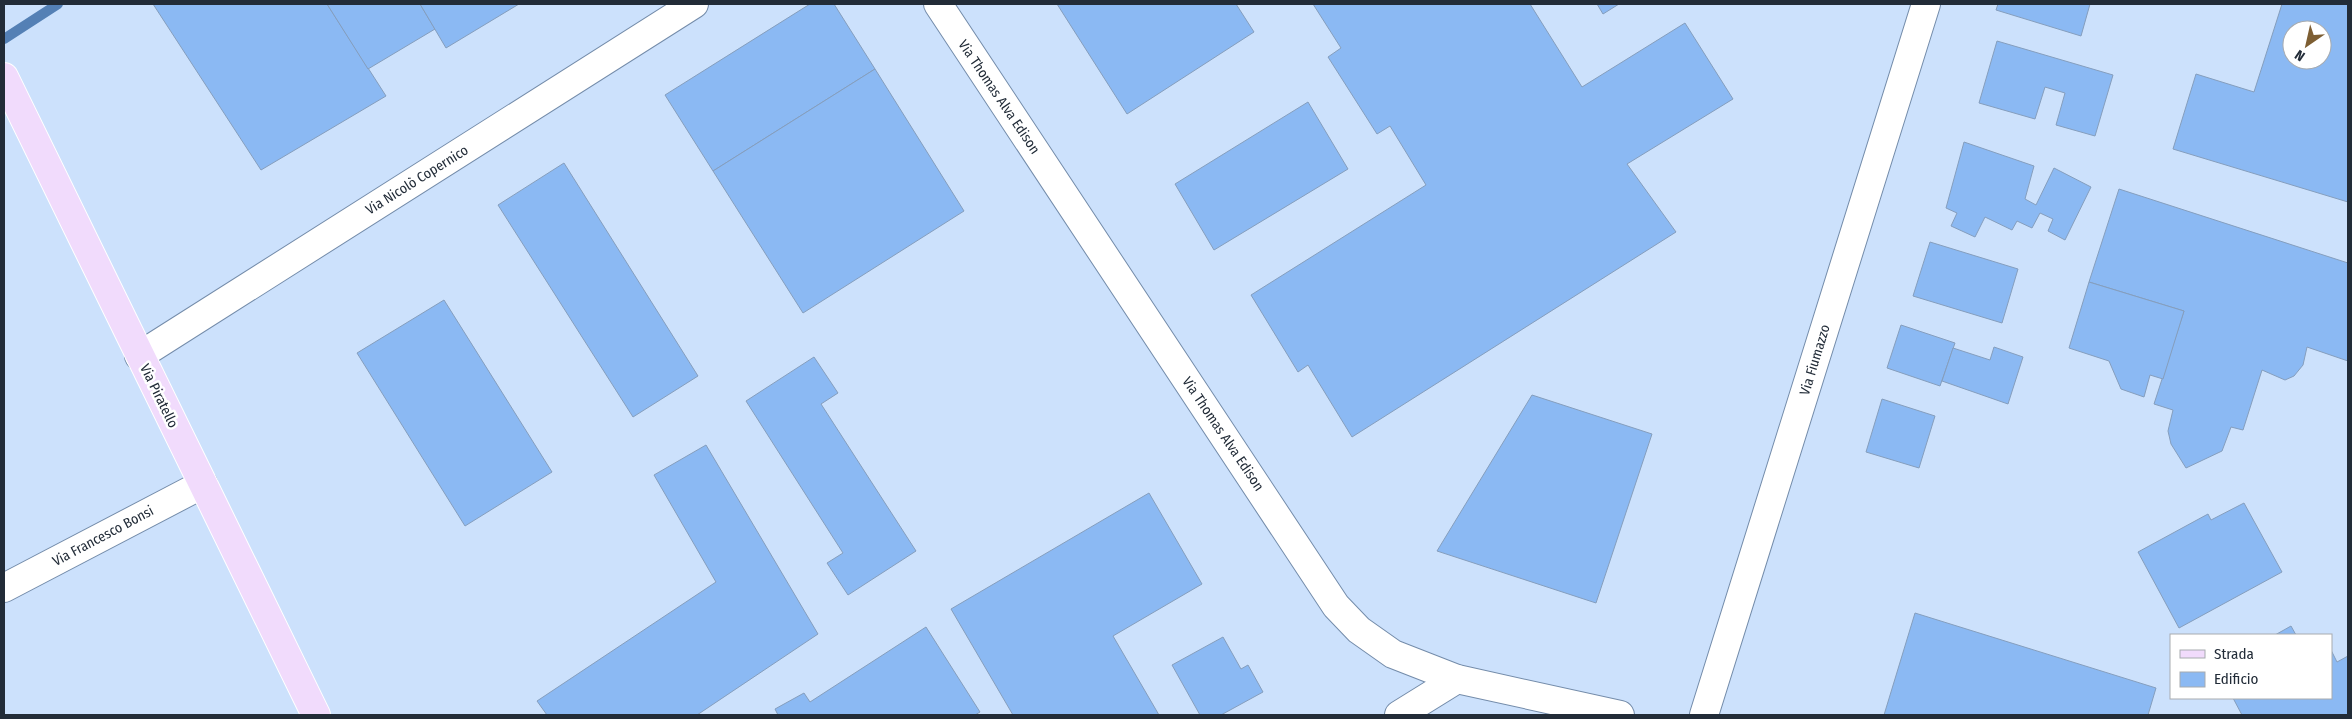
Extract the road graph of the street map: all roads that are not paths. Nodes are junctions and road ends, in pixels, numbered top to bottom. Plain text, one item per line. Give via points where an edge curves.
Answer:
1 (694, 4) edge
2 (938, 4) edge
3 (1926, 4) edge
4 (4, 77) edge
5 (140, 356) junction
6 (203, 484) junction
7 (4, 588) edge
8 (1457, 679) junction
9 (316, 715) edge
10 (1399, 715) edge
11 (1620, 715) edge
12 (1704, 715) edge

1 - 5 street, Via Nicolò Copernico
2 - 8 street, Via Thomas Alva Edison via 1336,606 1359,630 1393,654
3 - 12 street, Via Fiumazzo
4 - 5 main road, Via Piratello
5 - 6 main road, Via Piratello
6 - 7 street, Via Francesco Bonsi
6 - 9 main road, Via Piratello
8 - 10 street
8 - 11 street, Via Thomas Alva Edison

